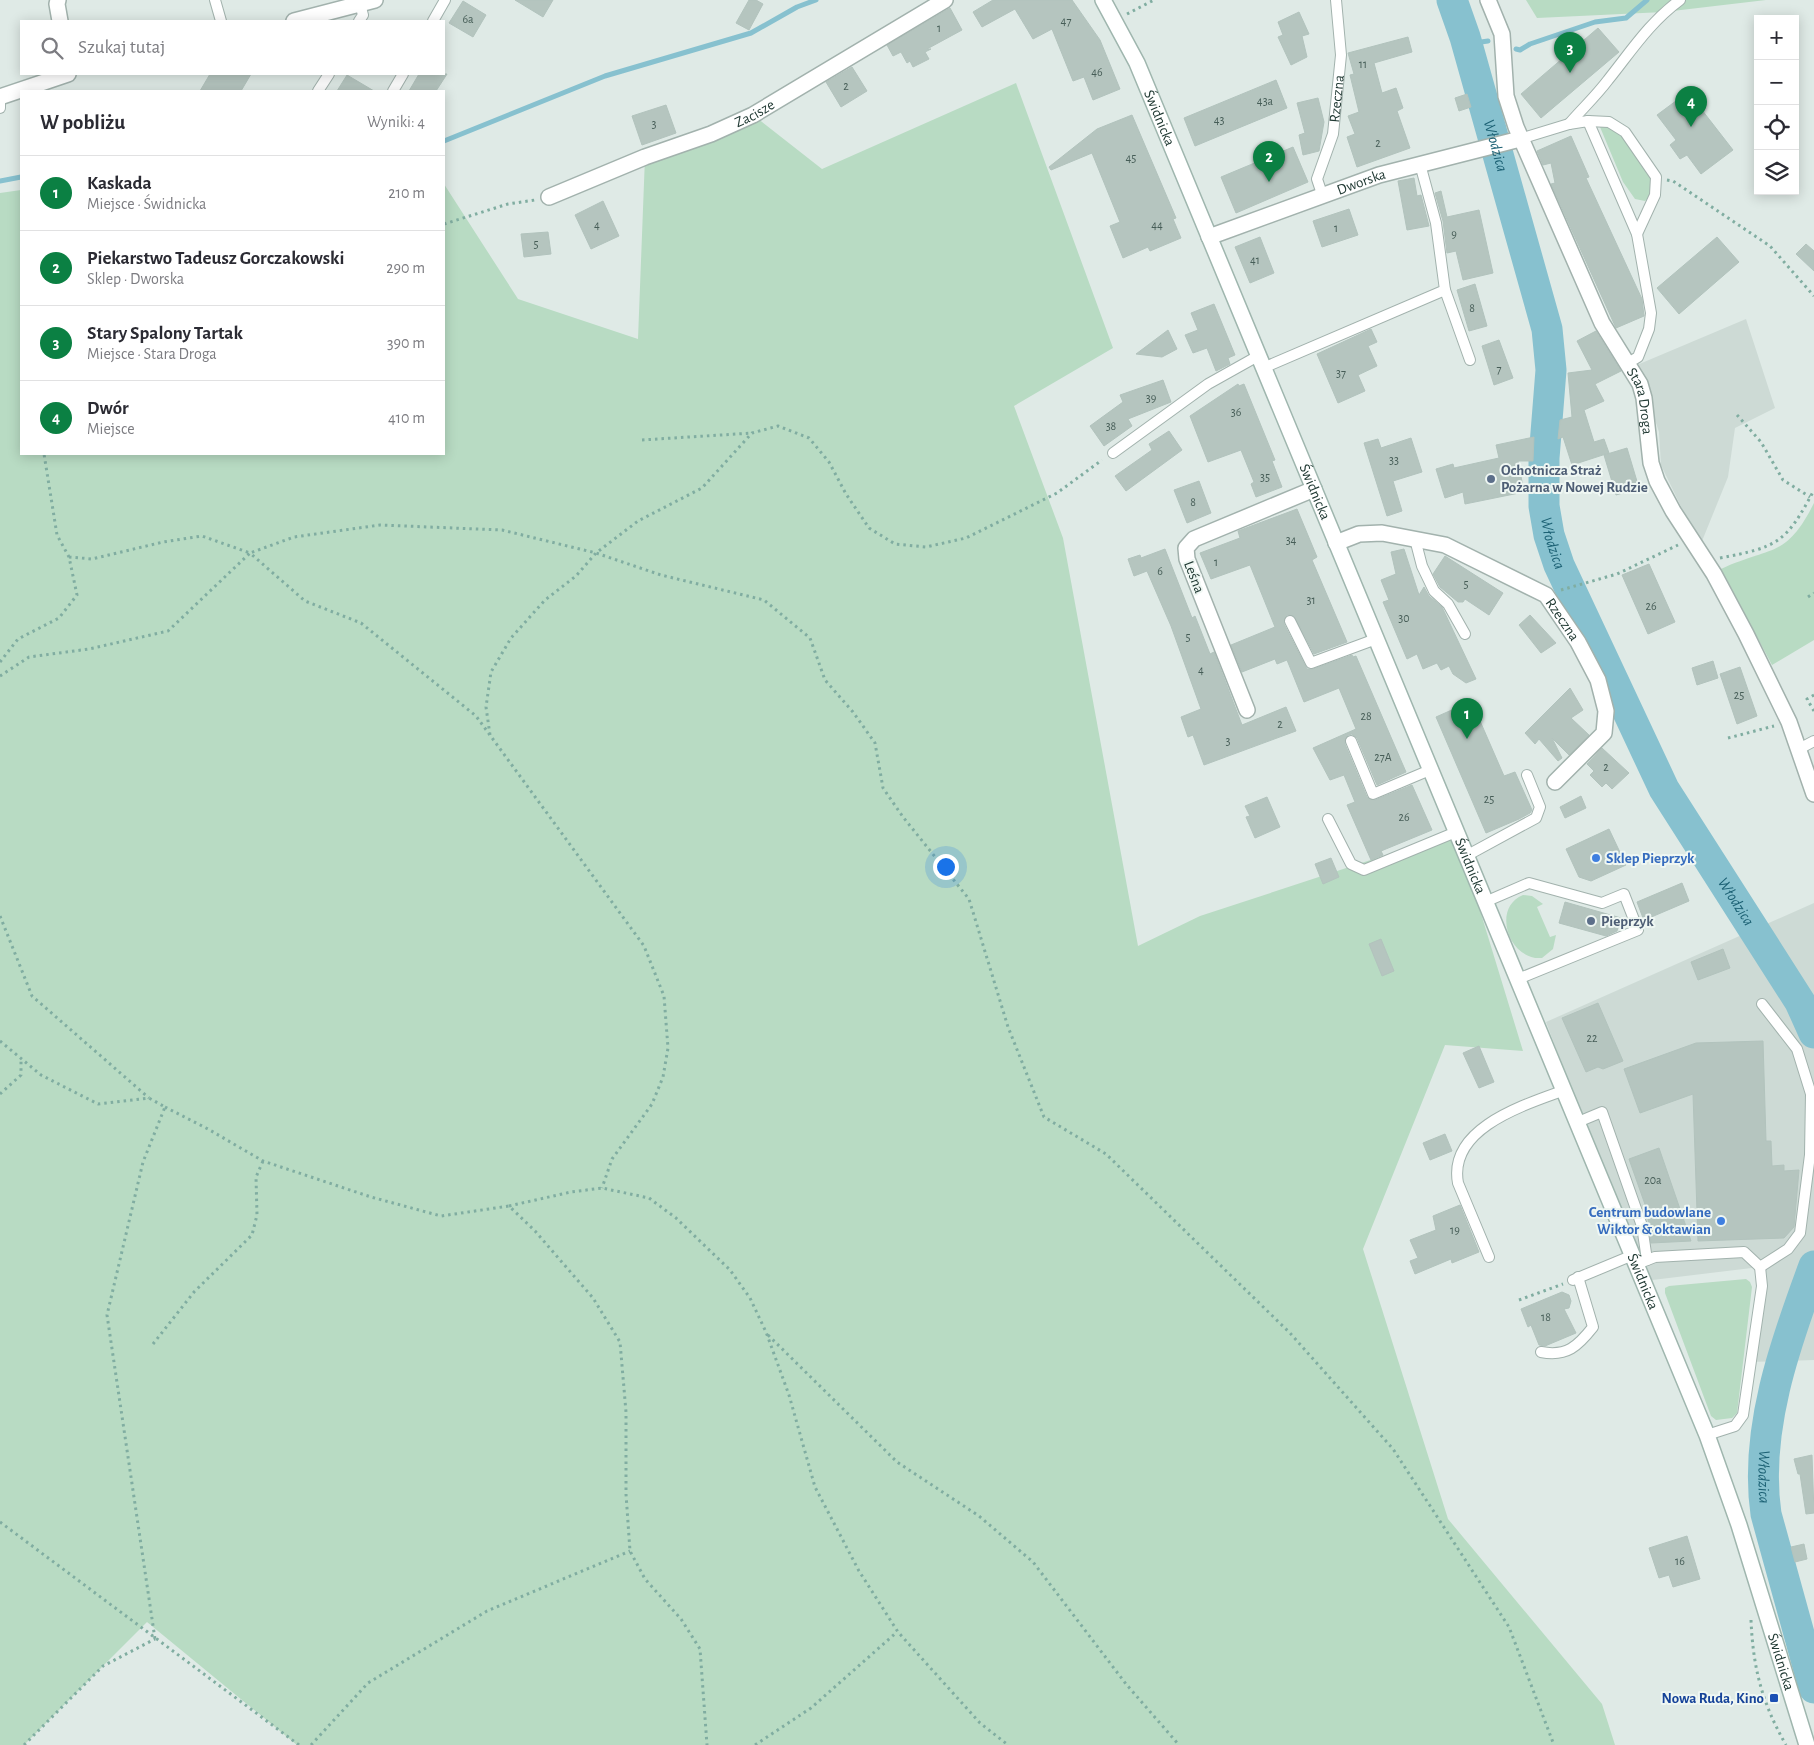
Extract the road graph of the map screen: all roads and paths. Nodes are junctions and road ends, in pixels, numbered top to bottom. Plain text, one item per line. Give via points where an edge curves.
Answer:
1 (58, 0) edge
2 (215, 0) edge
3 (375, 0) edge
4 (445, 0) edge
5 (945, 0) edge
6 (1104, 0) edge
7 (1154, 0) edge
8 (1336, 0) edge
9 (1488, 0) edge
10 (1680, 0) edge
11 (360, 4) junction
12 (1115, 19) junction
13 (60, 20) edge
14 (221, 20) edge
15 (298, 20) edge
16 (360, 20) edge
17 (434, 20) edge
18 (65, 75) edge
19 (328, 75) edge
20 (402, 75) edge
21 (20, 90) edge
22 (21, 90) edge
23 (319, 90) edge
24 (394, 90) edge
25 (0, 97) edge
26 (0, 103) edge
27 (0, 108) edge
28 (1588, 121) junction
29 (1569, 124) junction
30 (1515, 140) junction
31 (1420, 164) junction
32 (1656, 176) junction
33 (1322, 194) junction
34 (550, 197) joint
35 (445, 224) edge
36 (1637, 234) junction
37 (1208, 237) junction
38 (1445, 290) junction
39 (1814, 296) edge
40 (1470, 360) dead end
41 (1261, 362) junction
42 (1628, 364) junction
43 (1737, 415) dead end
44 (752, 433) junction
45 (642, 440) dead end
46 (1113, 453) joint
47 (44, 455) edge
48 (1314, 489) junction
49 (1814, 490) edge
50 (1810, 497) junction
51 (1415, 539) junction
52 (1690, 539) junction
53 (1336, 543) junction
54 (250, 553) junction
55 (596, 553) junction
56 (69, 557) junction
57 (1707, 564) junction
58 (1555, 592) dead end
59 (1814, 593) edge
60 (1808, 597) dead end
61 (1290, 621) dead end
62 (1465, 634) dead end
63 (1376, 639) junction
64 (0, 662) edge
65 (0, 676) edge
66 (1814, 695) edge
67 (1248, 710) dead end
68 (1814, 711) edge
69 (1789, 722) junction
70 (490, 736) junction
71 (1728, 738) dead end
72 (1814, 741) edge
73 (1351, 742) dead end
74 (1799, 749) junction
75 (1430, 770) junction
76 (1527, 775) dead end
77 (1554, 782) dead end
78 (1814, 794) edge
79 (1328, 819) dead end
80 (1456, 832) junction
81 (1466, 856) junction
82 (1485, 902) junction
83 (0, 916) edge
84 (1518, 979) junction
85 (1762, 1004) dead end
86 (0, 1041) edge
87 (21, 1060) junction
88 (1565, 1090) junction
89 (0, 1094) edge
90 (149, 1098) junction
91 (165, 1107) junction
92 (1578, 1122) junction
93 (263, 1161) junction
94 (602, 1188) junction
95 (509, 1206) junction
96 (1489, 1257) dead end
97 (1639, 1260) junction
98 (1760, 1267) junction
99 (1576, 1279) junction
100 (1519, 1300) dead end
101 (766, 1332) junction
102 (153, 1344) dead end
103 (1541, 1352) dead end
104 (1707, 1436) junction
105 (0, 1522) edge
106 (630, 1551) junction
107 (898, 1632) junction
108 (155, 1639) junction
109 (1753, 1644) dead end
110 (24, 1745) edge
111 (299, 1745) edge
112 (311, 1745) edge
113 (707, 1745) edge
114 (755, 1745) edge
115 (1008, 1745) edge
116 (1179, 1745) edge
117 (1554, 1745) edge
118 (1786, 1745) edge
119 (1807, 1745) edge

1 - 13 street
2 - 14 lane
3 - 11 street
4 - 17 lane
5 - 34 street, Zacisze via 753,115
6 - 12 street, Świdnicka
7 - 12 path
8 - 33 lane, Rzeczna via 1341,55 1333,134 1317,179
9 - 30 street, Stara Droga via 1502,34 1506,96
10 - 29 lane via 1634,44 1608,81
11 - 15 street
11 - 16 lane via 363,15
12 - 37 street, Świdnicka via 1137,63
18 - 22 street
19 - 23 lane
20 - 24 lane
21 - 25 street
26 - 27 lane
28 - 29 lane
28 - 32 lane via 1609,122 1625,132
28 - 36 lane
29 - 30 lane
30 - 31 street, Dworska
30 - 42 street, Stara Droga via 1602,323
31 - 33 street, Dworska
31 - 38 lane via 1436,224
32 - 36 lane via 1655,195
32 - 39 path via 1673,181 1770,246
33 - 37 street, Dworska
34 - 35 path via 508,204
36 - 42 lane via 1651,313 1649,329 1638,357
37 - 41 street, Świdnicka
38 - 40 lane
38 - 41 lane
41 - 46 lane via 1208,384
41 - 48 street, Świdnicka
42 - 52 street, Stara Droga via 1644,398 1654,472 1672,511
43 - 50 path via 1761,442 1783,480
44 - 45 path
44 - 46 path via 778,426 809,438 829,462 869,528 895,544 926,547 966,538 1057,493
44 - 55 path via 702,488 638,521
47 - 56 path via 57,535
48 - 53 street, Świdnicka
48 - 67 street, Leśna via 1194,538 1186,548 1187,559
49 - 50 path
50 - 57 path via 1798,520 1776,543 1716,558
51 - 53 street, Rzeczna via 1382,533 1359,534
51 - 62 lane via 1422,566 1434,591 1448,604
51 - 77 street, Rzeczna via 1445,545 1546,595 1578,642 1602,691 1606,711 1604,733
52 - 57 street, Stara Droga
52 - 58 path via 1617,574
53 - 63 street, Świdnicka
54 - 55 path via 294,537 380,525 502,530
54 - 56 path via 202,536 92,559
54 - 65 path via 168,631 89,649 28,657
54 - 70 path via 305,601 361,623 476,716
55 - 70 path via 510,638 491,672 486,707
55 - 117 path via 661,575 764,600 810,638 825,680 854,712 875,743 883,788 969,899 1008,1027 1044,1117 1106,1154 1290,1334 1393,1449 1509,1628
56 - 64 path via 77,594 59,618 18,638
57 - 69 street, Stara Droga
59 - 60 path
61 - 63 lane via 1311,664
63 - 75 street, Świdnicka
66 - 68 path via 1807,699
69 - 71 path
69 - 74 street, Stara Droga
70 - 94 path via 644,946 664,996 668,1048 663,1077 652,1104 612,1159
72 - 74 lane
73 - 75 lane via 1373,794
74 - 78 street, Stara Droga
75 - 80 street, Świdnicka
76 - 81 lane via 1540,807 1536,818
79 - 80 lane via 1351,864 1364,870
80 - 81 street, Świdnicka
81 - 82 street, Świdnicka
82 - 84 street, Świdnicka
82 - 84 lane via 1529,883 1602,903 1624,894 1638,930
83 - 90 path via 32,996
84 - 88 street, Świdnicka
85 - 98 lane via 1797,1049 1811,1094 1810,1155 1800,1233 1788,1249
86 - 87 path
87 - 89 path via 21,1075
87 - 90 path via 98,1104
88 - 92 street, Świdnicka
88 - 96 lane via 1483,1128 1468,1140 1458,1157 1455,1170 1458,1182
90 - 91 path
91 - 93 path
91 - 108 path via 143,1162 107,1315
92 - 97 street, Świdnicka
92 - 97 lane via 1602,1112 1642,1226
93 - 95 path via 371,1197 441,1216
93 - 102 path via 256,1177 257,1215 252,1235 194,1292
94 - 95 path
94 - 101 path via 649,1198 676,1218 730,1270 750,1298
95 - 106 path via 594,1298 620,1342 626,1412
97 - 98 lane via 1744,1252
97 - 99 lane
97 - 104 street, Świdnicka
98 - 104 lane via 1762,1286 1743,1415 1735,1426
99 - 100 path
99 - 103 lane via 1593,1327 1577,1347 1554,1354
101 - 107 path via 789,1395 814,1487 859,1571
101 - 116 path via 897,1462 979,1516 1033,1562 1126,1684
104 - 119 street, Świdnicka via 1739,1525
105 - 108 path
106 - 112 path via 487,1611 368,1683
106 - 113 path via 645,1579 681,1619 700,1649
107 - 114 path via 811,1708
107 - 115 path via 980,1723
108 - 110 path via 103,1666
108 - 111 path
109 - 118 path via 1755,1671 1765,1704

